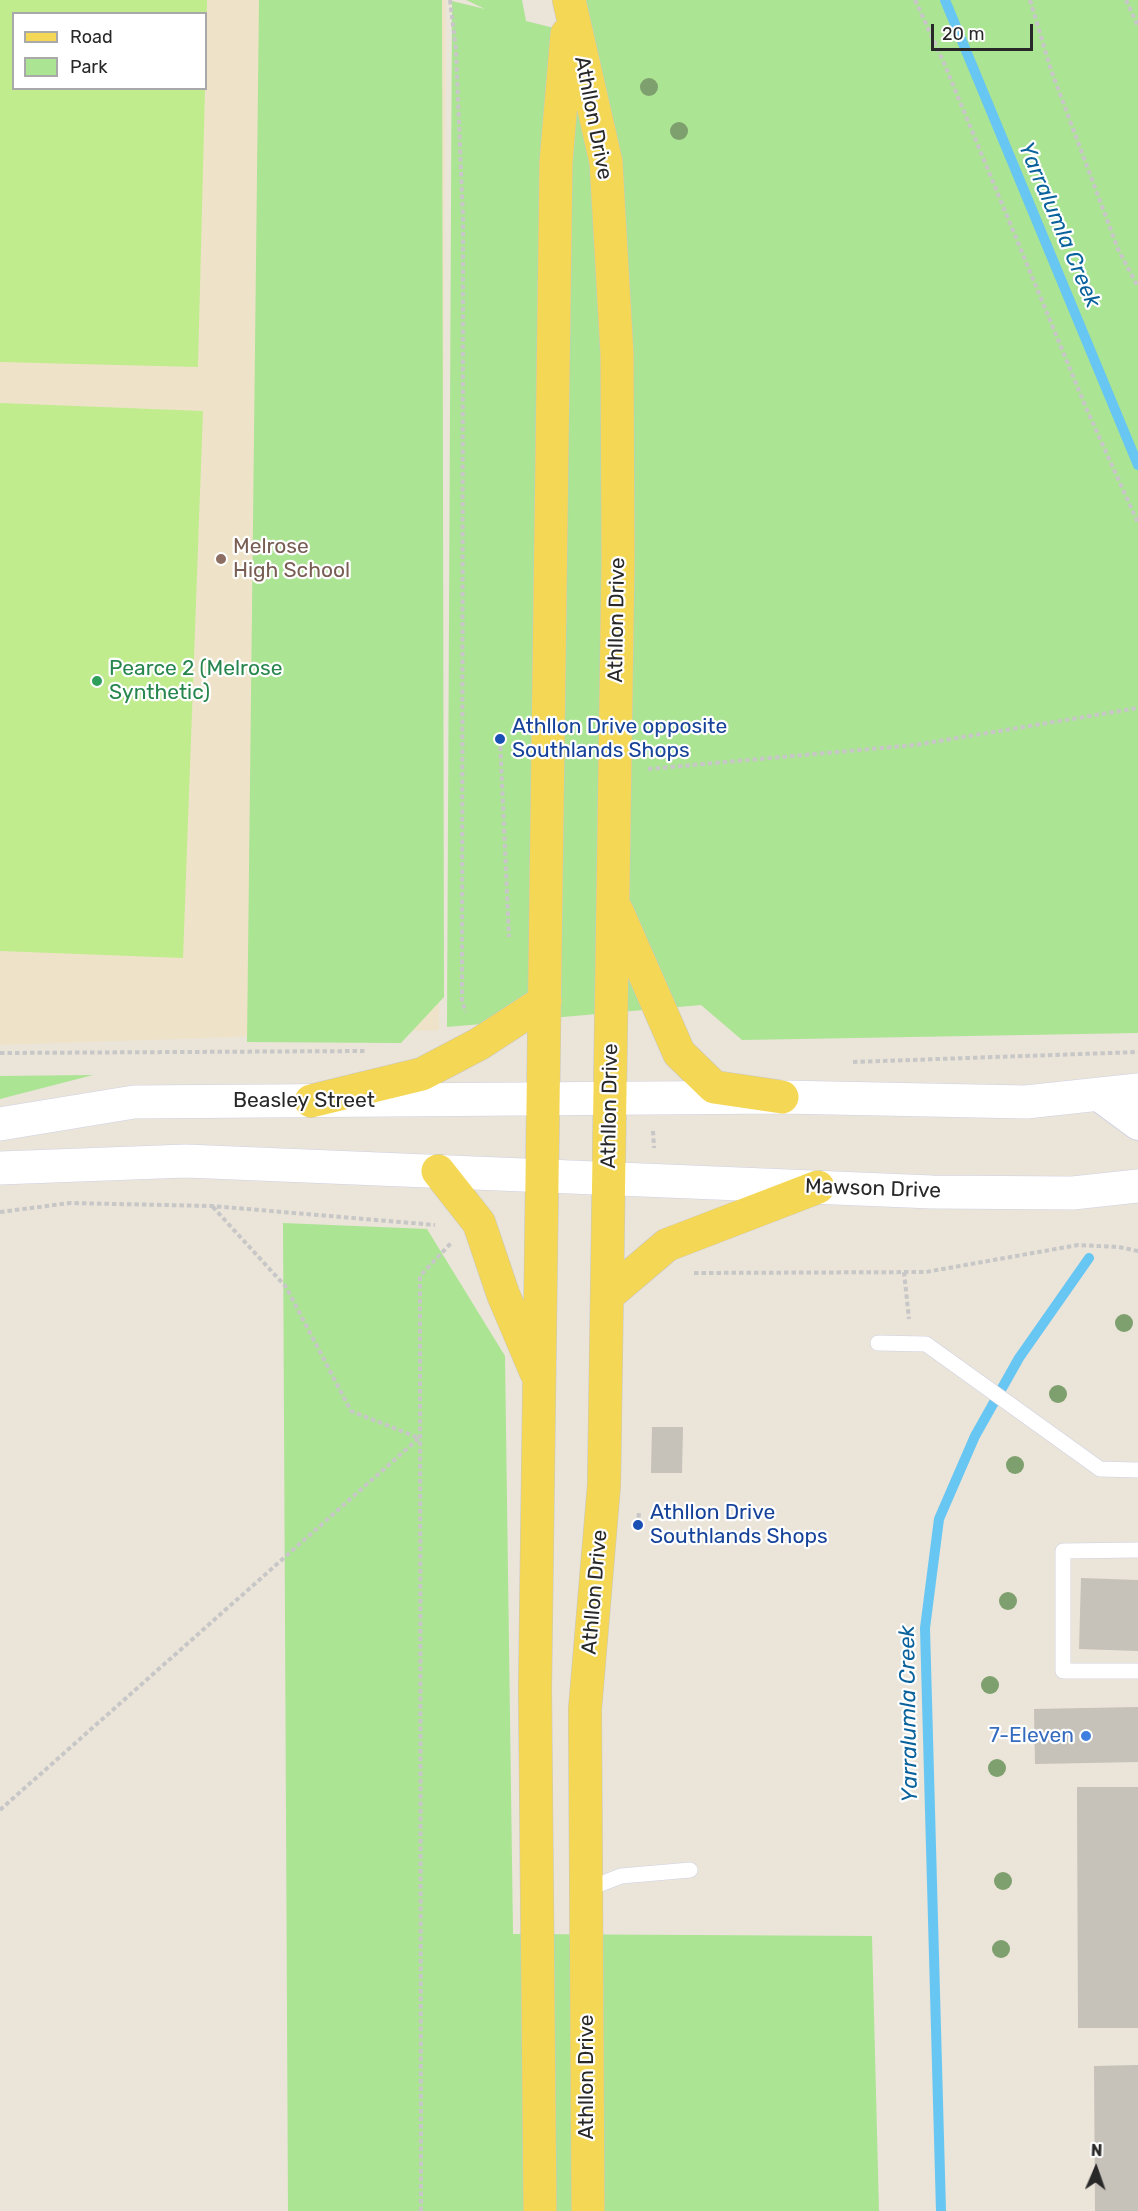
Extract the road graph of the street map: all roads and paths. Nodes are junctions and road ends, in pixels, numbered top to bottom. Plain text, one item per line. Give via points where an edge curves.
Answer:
1 (450, 0) edge
2 (915, 0) edge
3 (1030, 0) edge
4 (1126, 0) edge
5 (569, 3) edge
6 (1138, 26) edge
7 (1138, 287) edge
8 (1138, 523) edge
9 (1138, 708) edge
10 (500, 739) dead end
11 (615, 770) junction
12 (613, 901) junction
13 (509, 938) dead end
14 (462, 1002) dead end
15 (546, 1002) junction
16 (370, 1051) dead end
17 (1138, 1052) edge
18 (0, 1053) edge
19 (842, 1062) dead end
20 (1138, 1090) edge
21 (1096, 1095) junction
22 (782, 1097) junction
23 (610, 1098) junction
24 (651, 1098) junction
25 (544, 1099) junction
26 (311, 1101) junction
27 (0, 1124) edge
28 (1138, 1125) edge
29 (0, 1168) edge
30 (438, 1171) junction
31 (543, 1176) junction
32 (609, 1178) junction
33 (656, 1180) junction
34 (1138, 1186) edge
35 (818, 1187) junction
36 (212, 1206) junction
37 (0, 1212) edge
38 (440, 1227) dead end
39 (1138, 1251) edge
40 (690, 1273) dead end
41 (420, 1276) dead end
42 (607, 1296) junction
43 (878, 1343) dead end
44 (541, 1385) junction
45 (418, 1438) junction
46 (1138, 1470) edge
47 (639, 1501) dead end
48 (638, 1525) dead end
49 (1138, 1550) edge
50 (1138, 1671) edge
51 (0, 1810) edge
52 (690, 1870) dead end
53 (585, 1890) junction
54 (421, 2211) edge
55 (540, 2211) edge
56 (588, 2211) edge

1 - 14 path via 464,219
2 - 8 path
3 - 7 path via 1051,70 1118,249
4 - 6 path
5 - 11 main road, Athllon Drive via 606,162 617,354
5 - 15 main road, Athllon Drive via 556,162
9 - 11 path via 915,745
10 - 13 path
11 - 12 main road, Athllon Drive
12 - 22 main road via 679,1053 714,1087
12 - 23 main road, Athllon Drive
15 - 25 main road, Athllon Drive
15 - 26 main road via 423,1074
16 - 18 path
17 - 19 path
20 - 21 main road
21 - 22 main road via 1026,1102
21 - 28 street
22 - 24 main road
23 - 24 main road
23 - 25 main road, Beasley Street
23 - 32 main road, Athllon Drive
24 - 33 path
25 - 26 main road, Beasley Street
25 - 31 main road, Athllon Drive
26 - 27 main road, Beasley Street via 134,1102
29 - 30 main road via 186,1161
30 - 31 main road
30 - 44 main road via 479,1223 502,1293
31 - 32 main road
31 - 44 main road, Athllon Drive
32 - 33 main road, Mawson Drive
32 - 42 main road, Athllon Drive
33 - 35 main road, Mawson Drive
34 - 35 main road, Mawson Drive via 1073,1193
35 - 42 main road via 667,1245
36 - 37 path via 70,1203
36 - 38 path via 432,1222
36 - 45 path via 286,1287 351,1411
39 - 40 path via 1078,1245 926,1272
41 - 45 path
42 - 53 main road, Athllon Drive via 604,1485 585,1709
43 - 46 lane via 926,1344 1100,1469
44 - 55 main road, Athllon Drive via 535,1688
45 - 51 path
45 - 54 path
47 - 48 path
49 - 50 lane via 1063,1551 1063,1671
52 - 53 lane via 621,1876
53 - 56 main road, Athllon Drive

